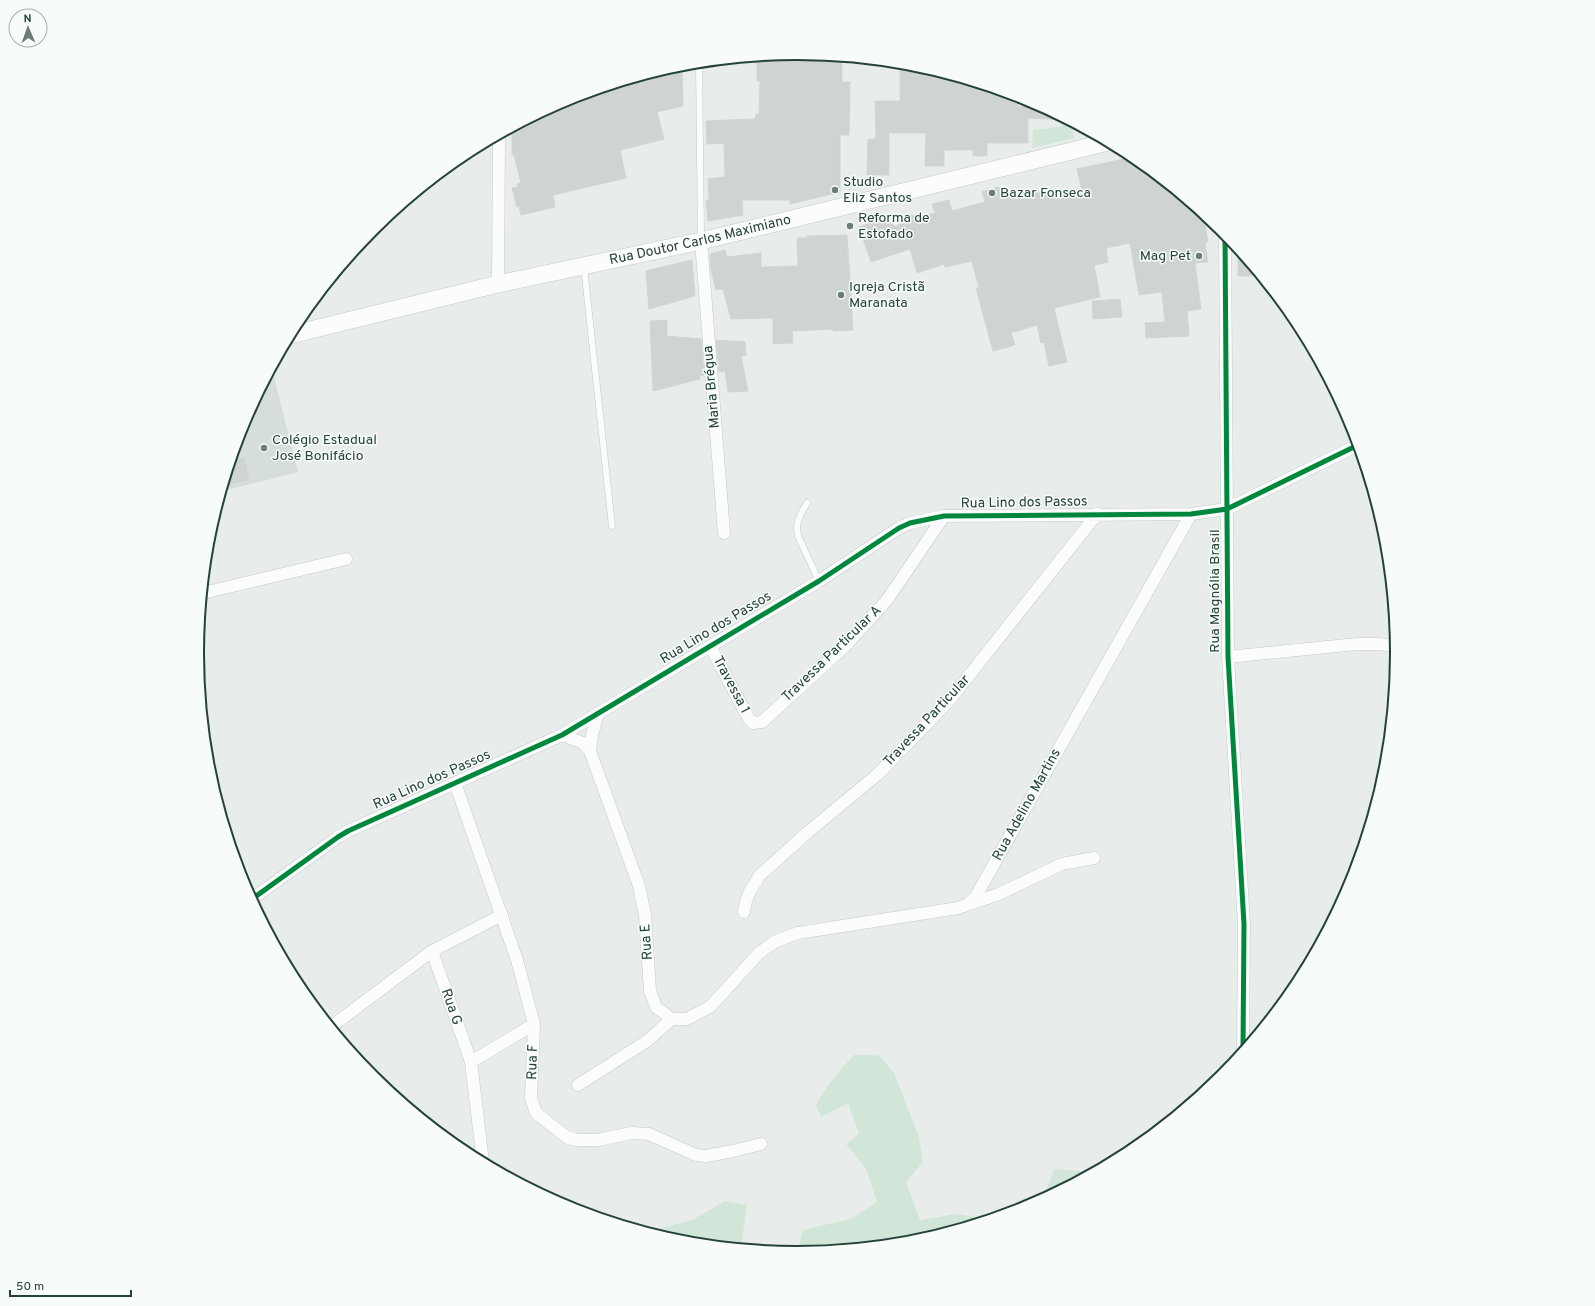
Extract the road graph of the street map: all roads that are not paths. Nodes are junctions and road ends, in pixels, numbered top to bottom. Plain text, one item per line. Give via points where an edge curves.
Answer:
1 (699, 68) edge
2 (499, 140) edge
3 (1101, 144) edge
4 (701, 241) junction
5 (1225, 243) edge
6 (584, 265) junction
7 (498, 284) junction
8 (298, 333) edge
9 (1353, 447) edge
10 (808, 504) dead end
11 (1227, 509) junction
12 (1097, 514) junction
13 (1191, 514) junction
14 (944, 516) junction
15 (612, 526) dead end
16 (724, 533) dead end
17 (346, 559) dead end
18 (819, 581) junction
19 (208, 592) edge
20 (1390, 645) edge
21 (710, 646) junction
22 (1228, 657) junction
23 (598, 713) junction
24 (753, 723) joint
25 (562, 735) junction
26 (590, 751) junction
27 (455, 783) junction
28 (1094, 858) dead end
29 (257, 895) edge
30 (968, 905) junction
31 (744, 912) dead end
32 (502, 915) junction
33 (432, 951) junction
34 (672, 1019) junction
35 (335, 1024) edge
36 (534, 1024) junction
37 (1243, 1044) edge
38 (471, 1062) junction
39 (578, 1085) dead end
40 (760, 1144) dead end
41 (482, 1155) edge

1 - 4 lane
2 - 7 street
3 - 4 main road, Rua Doutor Carlos Maximiano
4 - 6 main road, Rua Doutor Carlos Maximiano
4 - 16 street, Maria Brégua
5 - 11 street, Rua Magnólia Brasil
6 - 7 main road, Rua Doutor Carlos Maximiano
6 - 15 lane
7 - 8 main road, Rua Doutor Carlos Maximiano
9 - 11 street, Rua Lino dos Passos
10 - 18 lane via 797,522 798,536
11 - 13 street, Rua Lino dos Passos
11 - 22 street, Rua Magnólia Brasil
12 - 13 street, Rua Lino dos Passos
12 - 14 street, Rua Lino dos Passos
12 - 31 street, Travessa Particular via 948,702 878,774 760,875 750,891
13 - 30 street, Rua Adelino Martins via 976,896
14 - 18 street, Rua Lino dos Passos via 899,528
14 - 24 street, Travessa Particular A via 887,600 845,646 762,722
17 - 19 street
18 - 21 street, Rua Lino dos Passos
20 - 22 street via 1357,644
21 - 23 street, Rua Lino dos Passos
21 - 24 street, Travessa 1
22 - 37 street, Rua Magnólia Brasil via 1244,924
23 - 25 street, Rua Lino dos Passos
23 - 26 street, Rua E
25 - 26 street via 583,743
25 - 27 street, Rua Lino dos Passos
26 - 34 street, Rua E via 639,886 645,914 650,991 656,1007
27 - 29 street, Rua Lino dos Passos via 343,834
27 - 32 street, Rua F
28 - 30 street via 1062,864 999,894
30 - 34 street via 798,933 776,941 759,953 711,1006 687,1019
32 - 33 street
32 - 36 street, Rua F
33 - 35 street
33 - 38 street, Rua G
34 - 39 street via 647,1041
36 - 38 street
36 - 40 street, Rua F via 531,1098 533,1107 536,1113 568,1138 598,1140 632,1133 649,1134 696,1155 706,1156
38 - 41 street, Rua G

